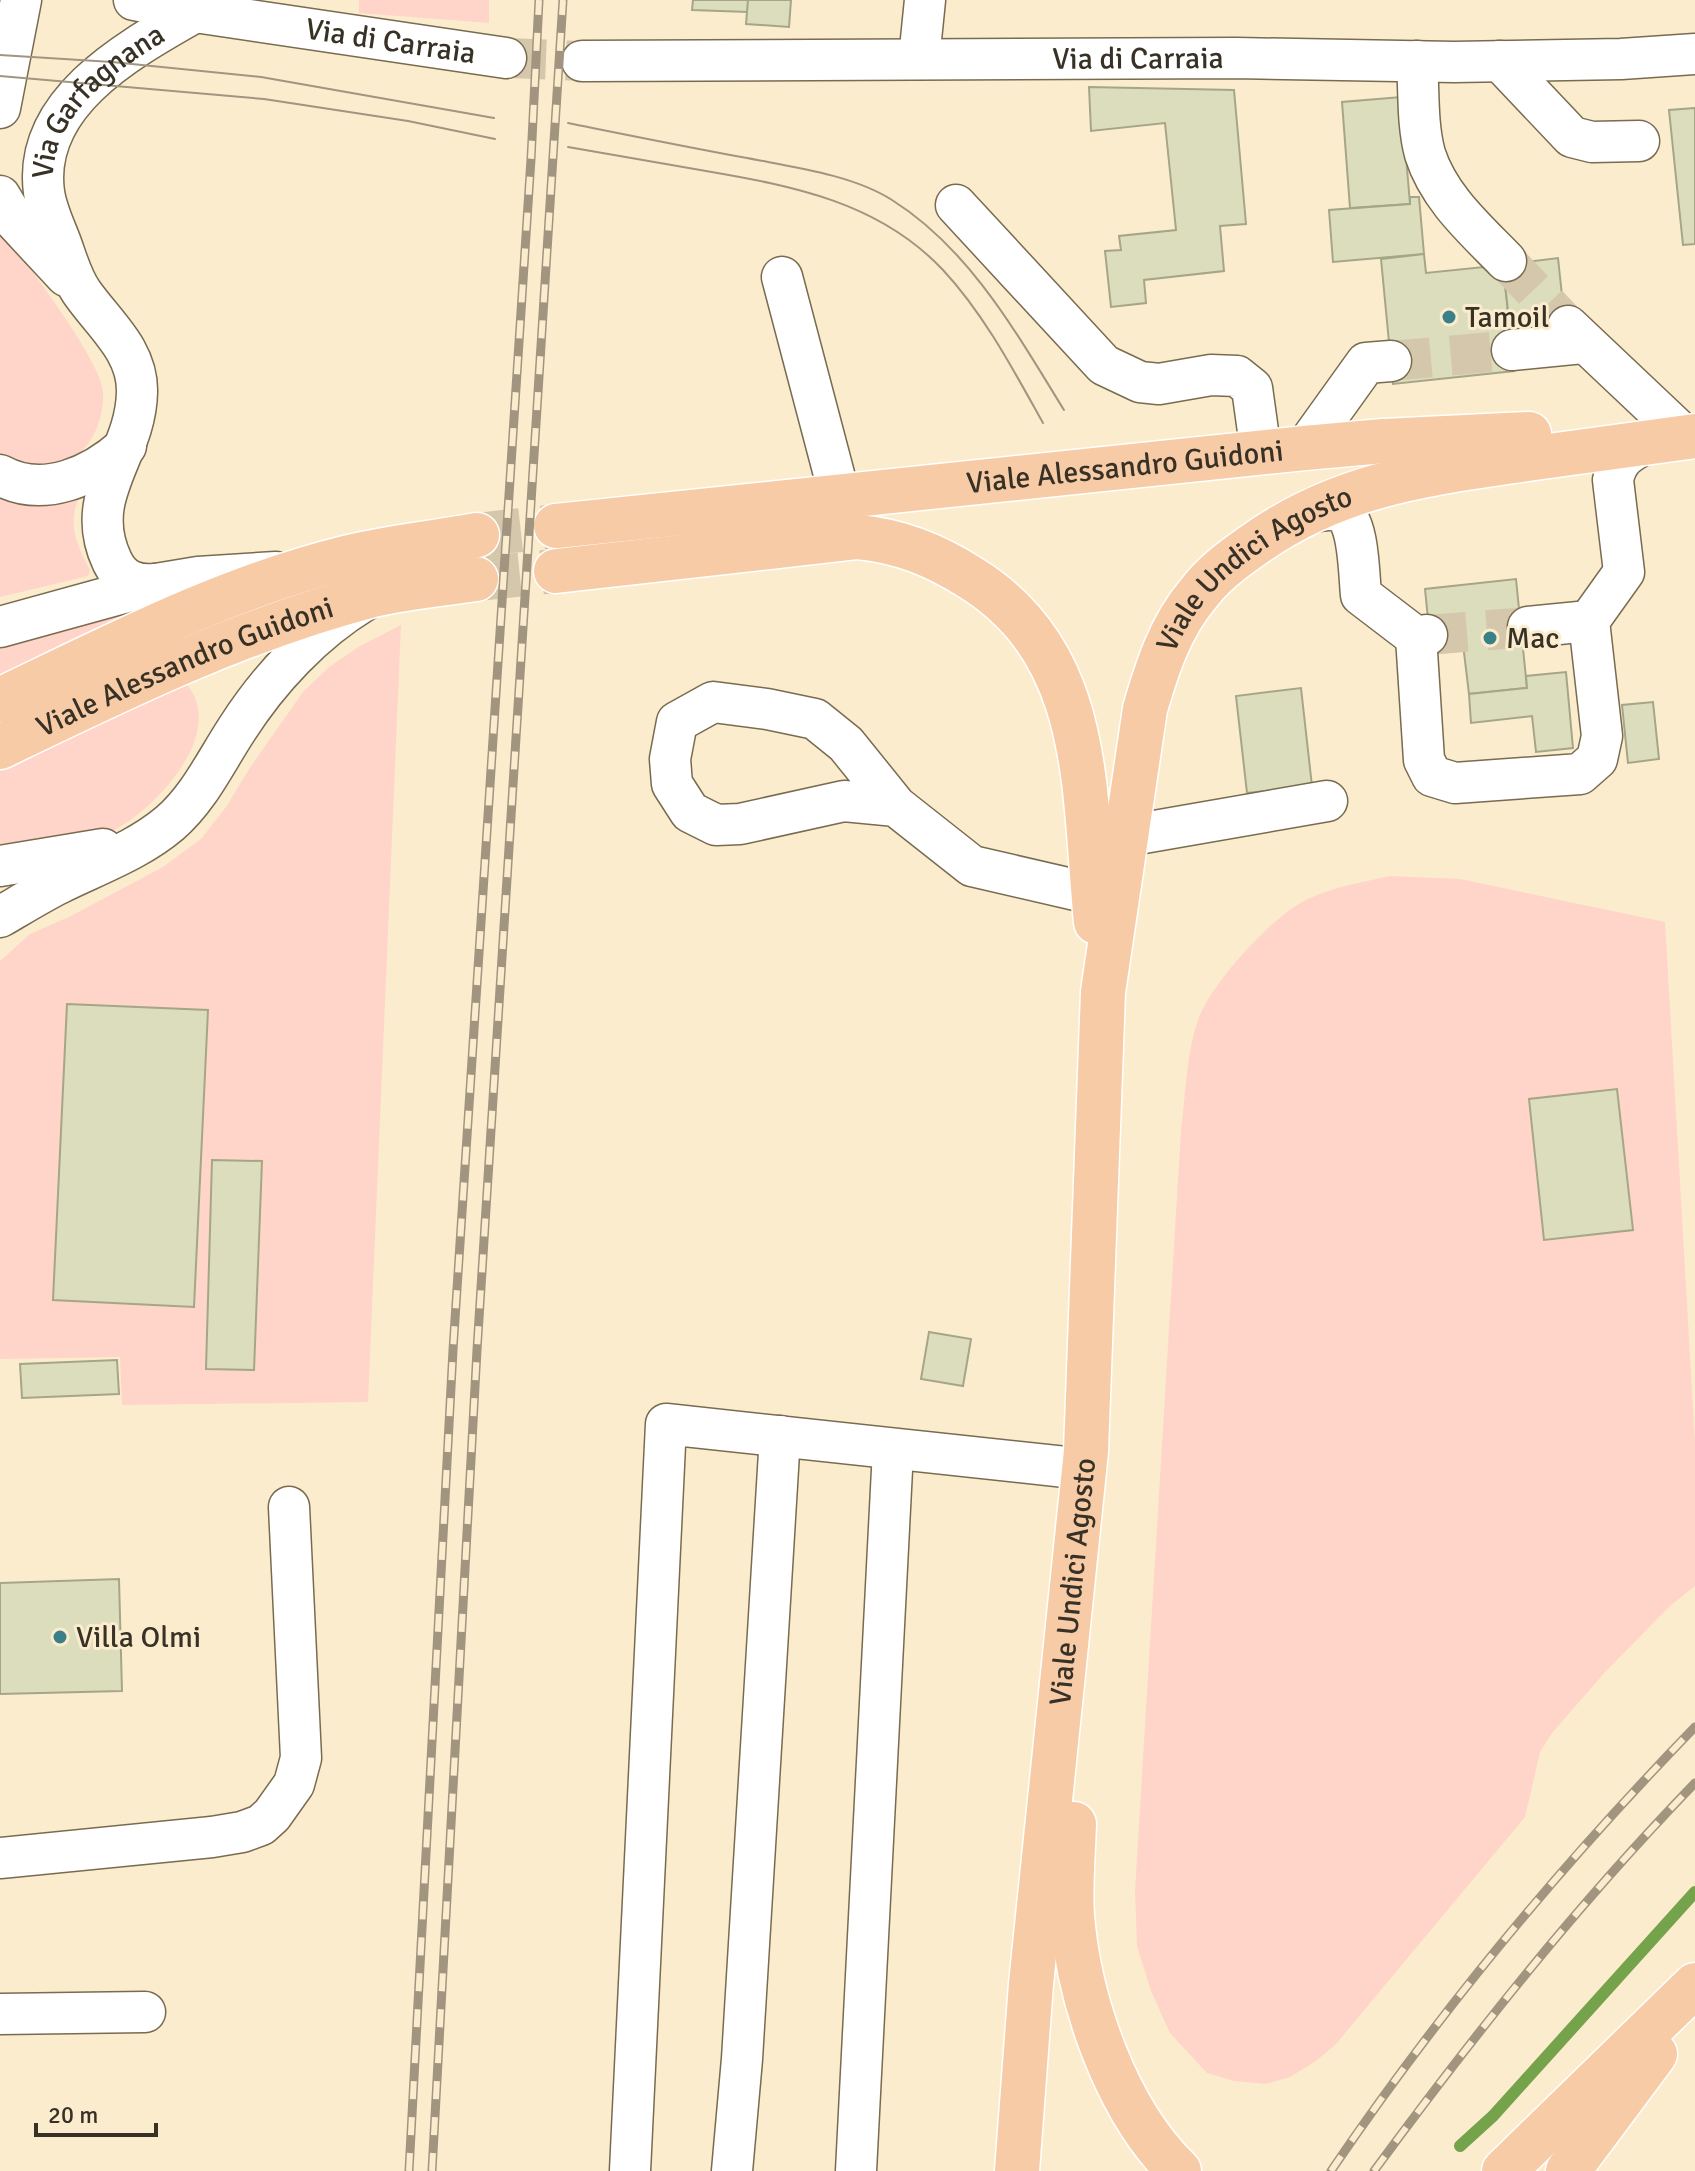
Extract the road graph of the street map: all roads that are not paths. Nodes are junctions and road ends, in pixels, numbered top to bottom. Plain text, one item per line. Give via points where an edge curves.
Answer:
1 (21, 0) edge
2 (134, 0) edge
3 (925, 0) edge
4 (195, 12) junction
5 (1695, 54) edge
6 (506, 58) tunnel mouth
7 (919, 59) junction
8 (582, 61) tunnel mouth
9 (1417, 61) junction
10 (1500, 61) junction
11 (0, 108) edge
12 (1639, 141) dead end
13 (0, 196) edge
14 (956, 205) dead end
15 (1506, 261) tunnel mouth
16 (782, 277) dead end
17 (80, 290) junction
18 (1512, 350) tunnel mouth
19 (1391, 361) tunnel mouth
20 (1679, 434) edge
21 (126, 446) junction
22 (1305, 448) junction
23 (1261, 453) junction
24 (0, 475) edge
25 (1303, 514) junction
26 (839, 517) junction
27 (556, 526) tunnel mouth
28 (477, 535) tunnel mouth
29 (304, 571) junction
30 (556, 571) tunnel mouth
31 (476, 579) tunnel mouth
32 (156, 584) junction
33 (375, 595) junction
34 (1589, 621) junction
35 (0, 627) edge
36 (1528, 627) tunnel mouth
37 (0, 700) edge
38 (0, 747) edge
39 (1327, 801) dead end
40 (896, 806) junction
41 (163, 827) junction
42 (1126, 836) junction
43 (0, 866) edge
44 (1093, 894) junction
45 (0, 917) edge
46 (1103, 992) junction
47 (780, 1436) junction
48 (893, 1450) junction
49 (1083, 1484) junction
50 (289, 1507) dead end
51 (0, 1858) edge
52 (1695, 1985) edge
53 (1695, 2000) edge
54 (145, 2012) dead end
55 (0, 2014) edge
56 (630, 2171) edge
57 (732, 2171) edge
58 (856, 2171) edge
59 (1017, 2171) edge
60 (1179, 2171) edge
61 (1504, 2171) edge
62 (1568, 2171) edge

1 - 11 street
2 - 4 street, Via di Carraia
3 - 7 street
4 - 6 street, Via di Carraia
4 - 17 street, Via Garfagnana via 112,62 81,92 53,133 43,166 43,191
5 - 10 street, Via di Carraia
7 - 8 street, Via di Carraia
7 - 9 street, Via di Carraia
9 - 10 street, Via di Carraia
9 - 15 street via 1425,152 1434,176 1450,202
10 - 12 street via 1572,137
13 - 17 street via 25,233
14 - 23 street via 1104,365 1140,382 1224,375 1237,376 1252,388
16 - 26 street
17 - 21 street, Via Garfagnana via 134,366 137,401
18 - 20 street via 1576,335
19 - 22 street via 1366,363
20 - 22 main road, Viale Alessandro Guidoni via 1464,436
20 - 25 main road, Viale Undici Agosto via 1432,473 1344,495
20 - 34 street via 1622,456 1615,467 1624,572
21 - 24 street via 104,464 67,481 31,484
21 - 32 street, Via Garfagnana via 103,505 104,538 125,578
22 - 23 main road, Viale Alessandro Guidoni
23 - 26 main road, Viale Alessandro Guidoni
25 - 34 street via 1325,509 1347,515 1361,595 1421,636 1424,760 1432,776 1455,783 1580,774 1597,759 1602,736
25 - 42 main road, Viale Undici Agosto via 1223,567 1196,595 1171,634 1145,709
26 - 27 main road, Viale Alessandro Guidoni
26 - 30 main road, Viale Alessandro Guidoni
26 - 44 main road, Viale Undici Agosto via 858,537 896,542 951,565 983,585 1033,632 1060,681 1075,727
28 - 29 main road, Viale Alessandro Guidoni via 345,558
29 - 32 street, Viale Alessandro Guidoni
29 - 37 main road, Viale Alessandro Guidoni via 157,625
31 - 33 main road, Viale Alessandro Guidoni
32 - 35 street, Viale Alessandro Guidoni
33 - 38 main road, Viale Alessandro Guidoni via 196,654
33 - 41 street, Viale Alessandro Guidoni via 311,641 275,678 188,804
34 - 36 street
39 - 42 street
40 - 40 street via 844,801 716,825 690,812 672,784 670,759 677,722 713,702 815,719 846,744
40 - 44 street via 972,866
41 - 43 street via 106,848
41 - 45 street
42 - 46 main road, Viale Undici Agosto
44 - 46 main road, Viale Undici Agosto
46 - 49 main road, Viale Undici Agosto
47 - 48 street
47 - 56 street via 666,1424
47 - 57 street
48 - 49 street
48 - 58 street
49 - 59 main road, Viale Undici Agosto
49 - 60 main road via 1072,1915 1082,1981 1107,2058 1136,2118
50 - 51 street via 301,1758 294,1784 272,1815 242,1832 212,1837
52 - 61 main road
53 - 62 main road
54 - 55 street

